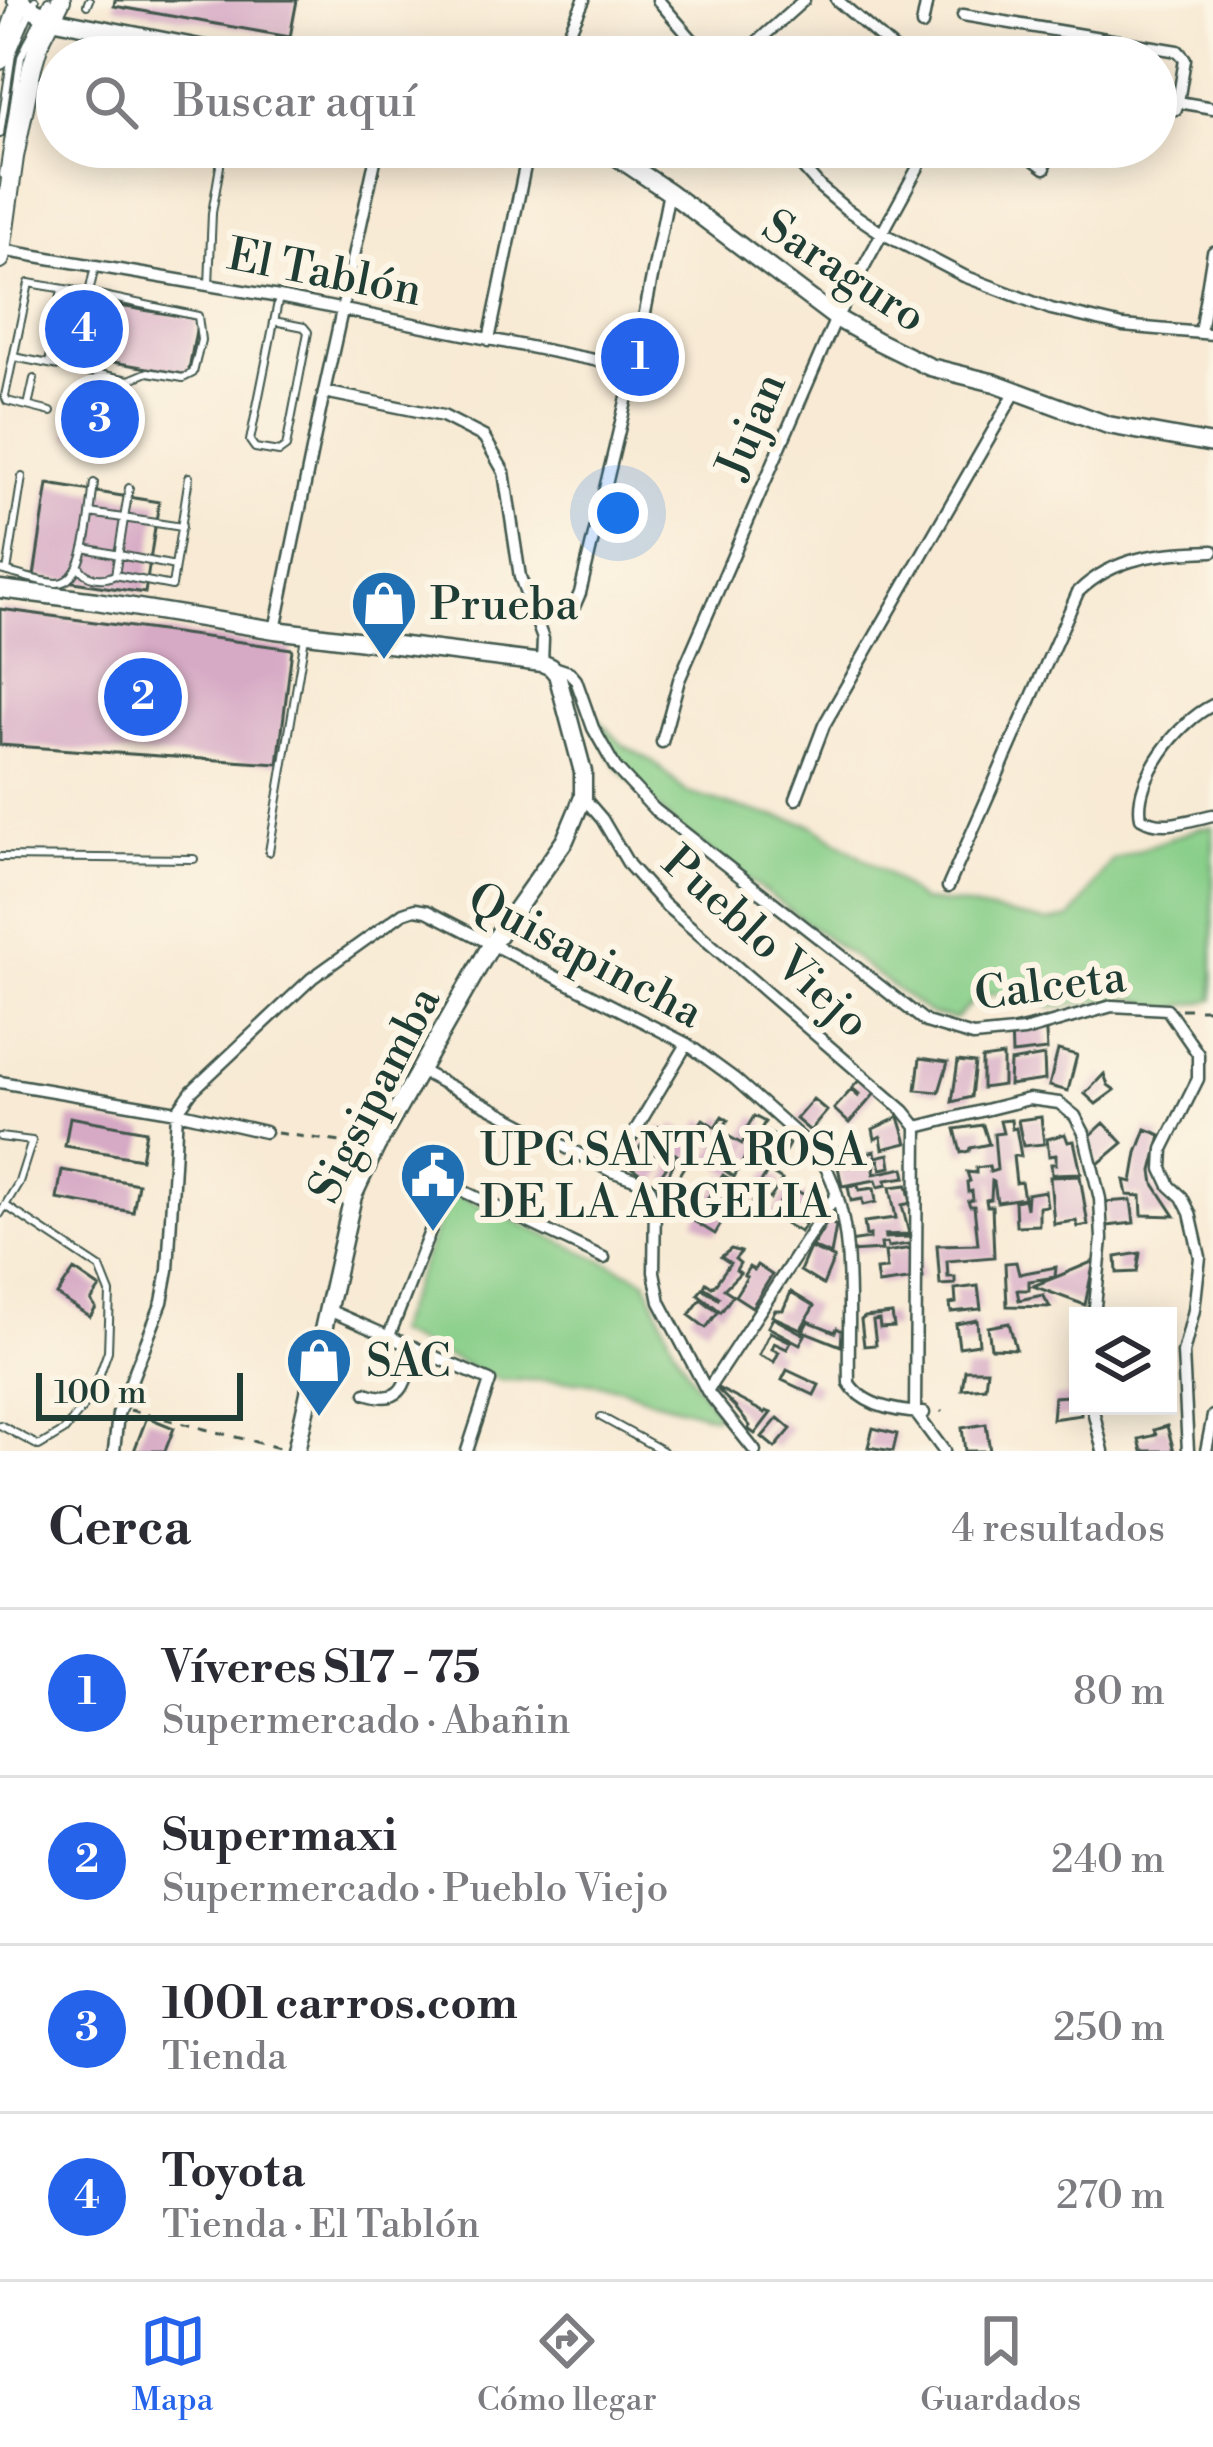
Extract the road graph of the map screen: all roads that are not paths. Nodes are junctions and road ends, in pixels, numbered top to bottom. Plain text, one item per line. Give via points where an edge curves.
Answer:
1 (61, 0) edge
2 (584, 0) edge
3 (658, 0) edge
4 (804, 0) edge
5 (837, 0) edge
6 (927, 0) edge
7 (32, 6) edge
8 (963, 15) dead end
9 (922, 26) dead end
10 (154, 36) edge
11 (567, 36) edge
12 (689, 36) edge
13 (764, 36) edge
14 (879, 36) edge
15 (1088, 36) edge
16 (1177, 51) edge
17 (0, 60) edge
18 (1178, 102) junction
19 (1177, 106) edge
20 (1213, 108) edge
21 (0, 134) edge
22 (220, 168) edge
23 (373, 168) edge
24 (526, 168) edge
25 (633, 168) edge
26 (803, 168) edge
27 (917, 168) edge
28 (669, 192) junction
29 (0, 196) edge
30 (880, 232) junction
31 (2, 250) edge
32 (1213, 251) edge
33 (0, 260) edge
34 (94, 266) junction
35 (209, 285) junction
36 (62, 289) junction
37 (89, 293) junction
38 (279, 297) junction
39 (343, 310) junction
40 (836, 318) junction
41 (274, 321) junction
42 (1206, 333) edge
43 (489, 340) junction
44 (14, 357) junction
45 (50, 364) junction
46 (634, 368) junction
47 (34, 379) dead end
48 (1016, 391) junction
49 (324, 392) junction
50 (28, 406) junction
51 (50, 412) dead end
52 (1213, 444) edge
53 (22, 477) dead end
54 (189, 478) dead end
55 (94, 483) dead end
56 (129, 488) dead end
57 (88, 513) junction
58 (124, 519) junction
59 (182, 527) junction
60 (84, 548) junction
61 (1213, 551) edge
62 (118, 554) junction
63 (80, 566) junction
64 (175, 566) junction
65 (115, 575) junction
66 (2, 577) edge
67 (100, 578) junction
68 (98, 601) junction
69 (573, 609) dead end
70 (275, 629) junction
71 (306, 633) junction
72 (546, 665) junction
73 (1213, 705) edge
74 (662, 742) dead end
75 (583, 797) junction
76 (796, 799) dead end
77 (1213, 815) edge
78 (268, 853) dead end
79 (0, 857) edge
80 (194, 859) dead end
81 (948, 887) dead end
82 (491, 945) junction
83 (687, 1044) junction
84 (419, 1070) junction
85 (0, 1082) edge
86 (177, 1112) junction
87 (917, 1127) junction
88 (265, 1132) road end
89 (0, 1137) edge
90 (458, 1160) dead end
91 (611, 1171) junction
92 (448, 1184) junction
93 (836, 1195) junction
94 (6, 1206) junction
95 (0, 1214) edge
96 (604, 1258) dead end
97 (1095, 1307) edge
98 (326, 1309) junction
99 (389, 1336) junction
100 (414, 1347) junction
101 (707, 1391) junction
102 (366, 1393) dead end
103 (920, 1413) junction
104 (1094, 1415) edge
105 (1213, 1416) edge
106 (601, 1417) dead end
107 (0, 1425) edge
108 (114, 1451) edge
109 (294, 1451) edge
110 (467, 1451) edge
111 (663, 1451) edge
112 (755, 1451) edge
113 (944, 1451) edge
114 (1103, 1451) edge
115 (1188, 1451) edge
116 (1205, 1451) edge

1 - 7 main road
2 - 11 street
3 - 12 street
4 - 13 street
5 - 14 street
6 - 9 street
7 - 10 street
7 - 17 main road
7 - 21 lane via 12,55
7 - 29 lane
7 - 31 main road via 32,67
8 - 15 street
16 - 18 street via 1185,59
18 - 19 street
18 - 20 street
22 - 35 lane
23 - 39 street
24 - 43 street
25 - 28 street, Saraguro
26 - 30 street
27 - 30 street, Jujan
28 - 40 street, Saraguro
28 - 46 street
30 - 40 street, Jujan
30 - 42 street via 1051,308 1124,326
31 - 33 main road
31 - 34 street, El Tablón
32 - 42 street
34 - 35 street, El Tablón
34 - 37 lane
35 - 38 street, El Tablón
36 - 37 lane
36 - 44 lane via 29,283
36 - 45 lane
37 - 45 lane via 198,316 193,374 148,371 129,380
38 - 39 street, El Tablón
38 - 41 lane
39 - 43 street, El Tablón
39 - 49 street
40 - 48 street, Saraguro via 930,367
40 - 74 street, Jujan via 679,680
41 - 41 lane via 250,441 279,452 308,332
43 - 46 street, El Tablón
44 - 45 lane
44 - 50 lane via 5,396
46 - 69 street
47 - 50 lane
48 - 52 street, Saraguro via 1108,424
48 - 76 street via 824,725
49 - 70 street
49 - 72 street, Calceta via 443,416 484,437 504,472 520,577
50 - 51 lane
53 - 66 lane
54 - 59 lane
55 - 57 lane
56 - 58 lane
57 - 58 lane
57 - 60 lane
58 - 59 lane
58 - 62 lane
59 - 64 lane
60 - 62 lane
60 - 63 lane
61 - 81 street via 1141,556 1078,592
62 - 64 lane
62 - 65 lane
63 - 66 lane via 64,583
63 - 67 lane
64 - 65 lane via 172,586
65 - 67 lane
66 - 68 street
67 - 68 lane
68 - 70 street
70 - 71 street
71 - 72 street
71 - 78 lane
72 - 75 street, Pueblo Viejo via 556,674
72 - 115 street, Calceta via 576,680 614,767 655,809 926,1022 973,1036 1112,1006 1167,1009 1198,1054 1198,1078 1163,1149 1162,1169 1190,1213 1200,1257 1183,1354
73 - 77 street via 1166,749 1138,803 1153,825
75 - 82 street, Sigsipamba via 565,840
75 - 87 street, Pueblo Viejo via 664,904
79 - 80 lane
82 - 83 street, Quisapincha
82 - 84 street, Sigsipamba
82 - 86 street, Quisapincha via 427,911 404,913 312,978
83 - 91 street
83 - 93 street, Quisapincha via 818,1153
84 - 91 street
84 - 98 street, Sigsipamba via 346,1216
85 - 86 street
86 - 88 street
86 - 108 street via 162,1302 121,1408
87 - 97 street via 1030,1099 1059,1103 1075,1116 1100,1199
87 - 103 street
89 - 94 lane via 32,1142
90 - 92 street
91 - 101 street via 650,1189 660,1302
92 - 96 street
92 - 99 street
93 - 101 street
93 - 103 street, Quisapincha via 847,1242 849,1383 857,1395
94 - 95 lane
94 - 107 lane via 100,1268 110,1293 108,1351 92,1396 64,1431 39,1446
98 - 99 street
98 - 109 street, Sigsipamba
99 - 100 street
100 - 102 street via 400,1394
100 - 110 street via 490,1381
101 - 112 street
103 - 113 street
104 - 114 street
105 - 116 street
106 - 111 lane

